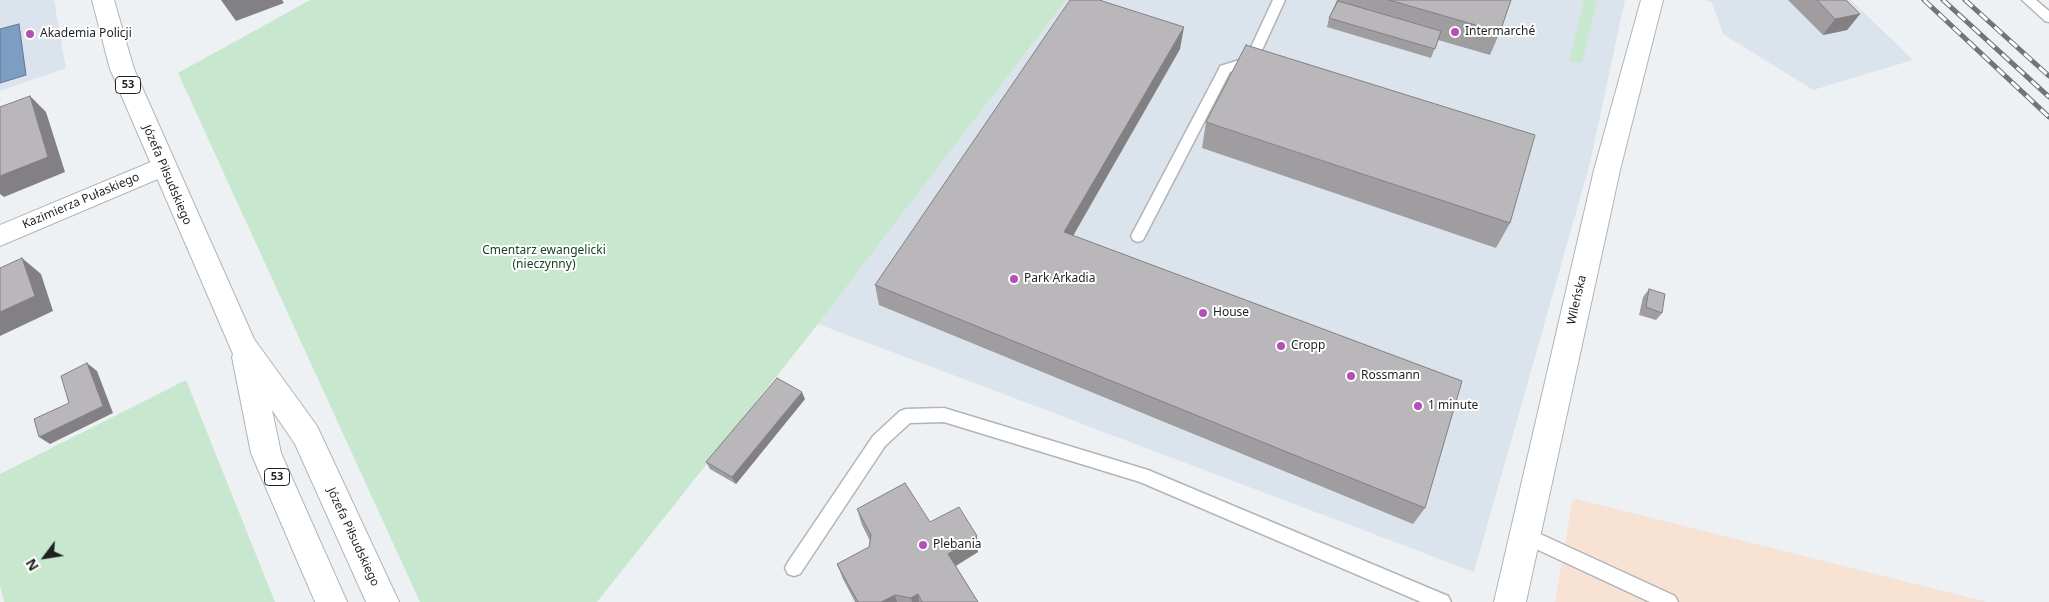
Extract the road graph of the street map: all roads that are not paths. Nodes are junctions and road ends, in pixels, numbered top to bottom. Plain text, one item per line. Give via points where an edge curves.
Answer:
1 (103, 0) edge
2 (1279, 0) edge
3 (1652, 0) edge
4 (2028, 0) edge
5 (2049, 18) edge
6 (163, 166) junction
7 (0, 236) edge
8 (1138, 236) dead end
9 (243, 346) junction
10 (1525, 535) junction
11 (794, 568) dead end
12 (331, 602) edge
13 (383, 602) edge
14 (1442, 602) edge
15 (1510, 602) edge
16 (1669, 602) edge

1 - 6 main road, Józefa Piłsudskiego / 53 via 122,69
2 - 8 lane via 1251,61 1224,69
3 - 10 main road, Wileńska via 1607,170
4 - 5 lane
6 - 7 main road, Kazimierza Pułaskiego
6 - 9 main road, Józefa Piłsudskiego / 53
9 - 12 main road, Józefa Piłsudskiego / 53 via 266,453
9 - 13 main road, Józefa Piłsudskiego / 53 via 306,435
10 - 15 main road, Wileńska
10 - 16 lane
11 - 14 lane via 879,442 906,416 944,415 1142,476

